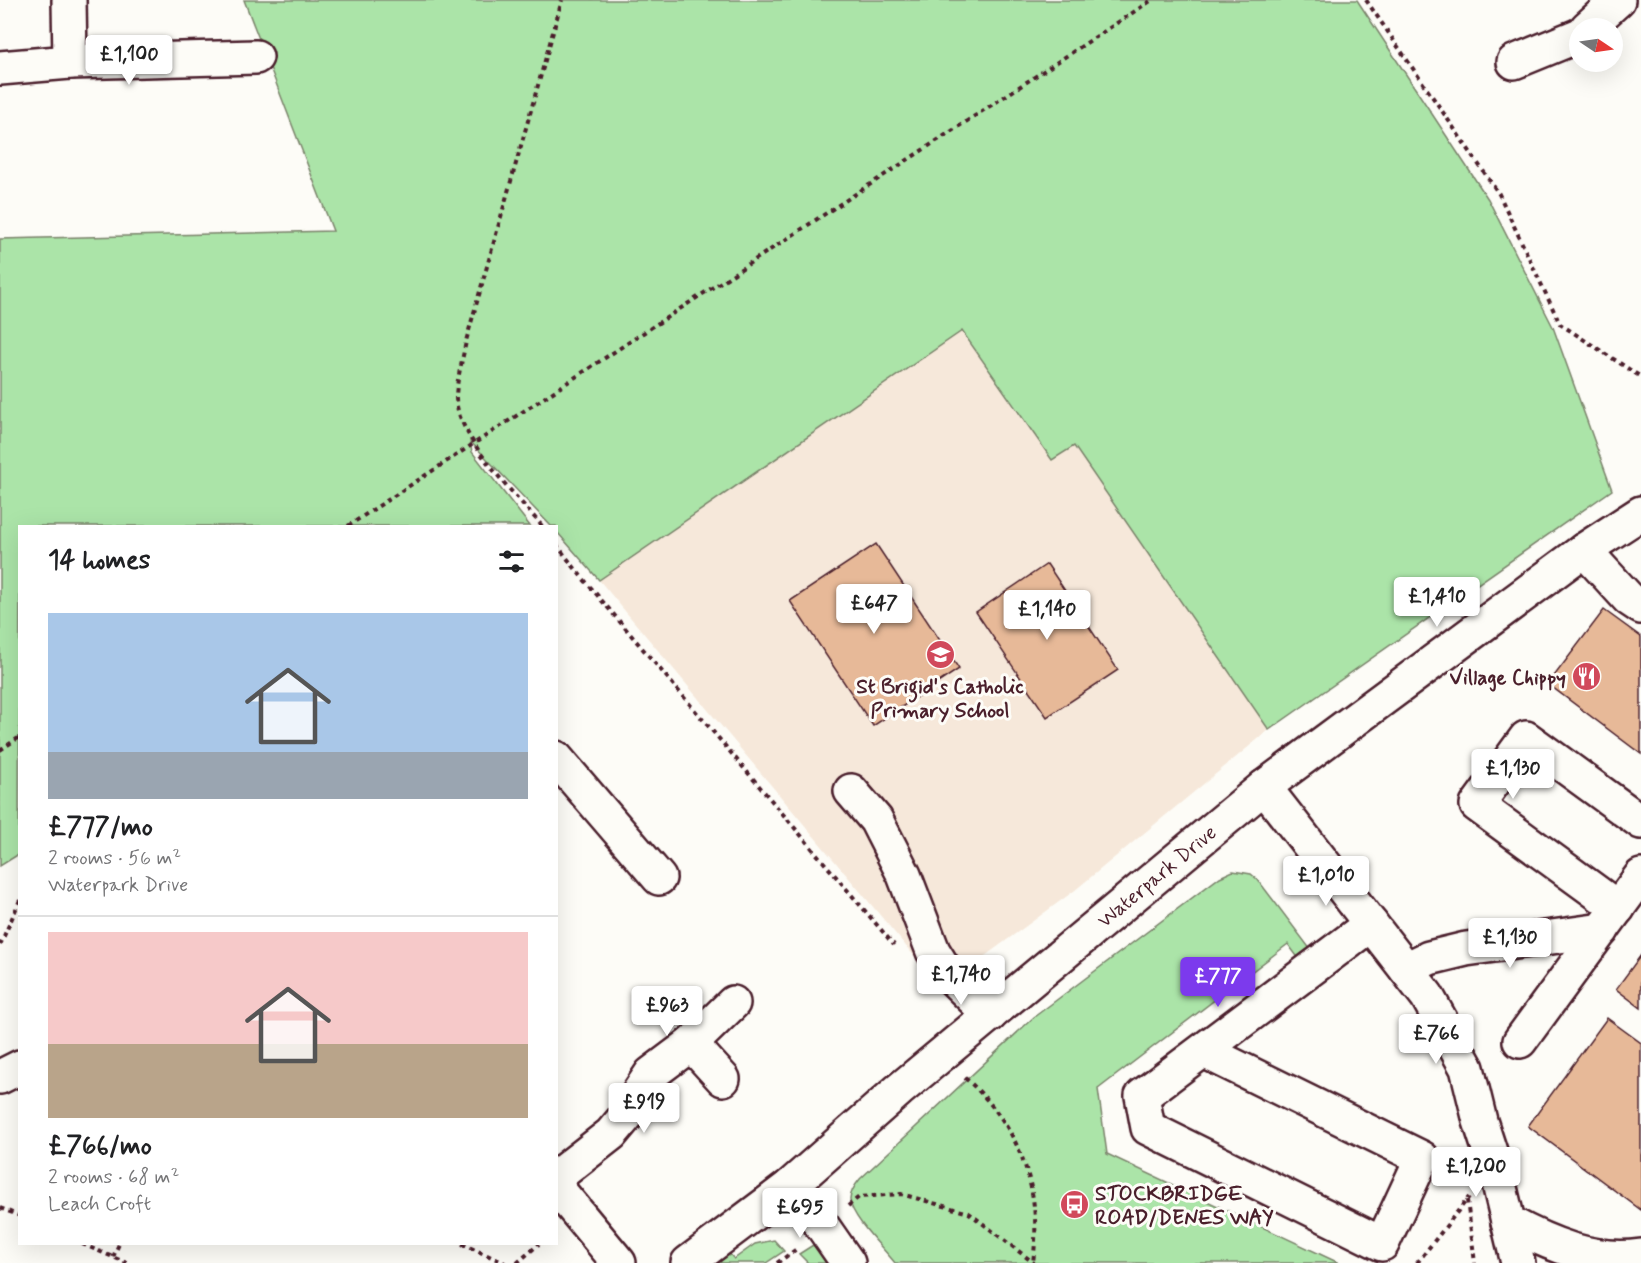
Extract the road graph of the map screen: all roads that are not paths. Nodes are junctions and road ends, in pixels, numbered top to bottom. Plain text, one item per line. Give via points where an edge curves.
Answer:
1 (69, 0) edge
2 (1618, 0) edge
3 (1598, 18) edge
4 (1569, 40) edge
5 (256, 57) dead end
6 (70, 62) junction
7 (1514, 62) dead end
8 (0, 68) edge
9 (1641, 513) edge
10 (1584, 550) junction
11 (1641, 607) edge
12 (558, 760) edge
13 (1264, 787) junction
14 (850, 791) dead end
15 (1641, 822) edge
16 (1641, 876) edge
17 (659, 878) dead end
18 (1610, 919) junction
19 (1371, 924) junction
20 (1406, 969) junction
21 (733, 1003) dead end
22 (990, 1014) junction
23 (1520, 1041) dead end
24 (692, 1044) junction
25 (1204, 1051) junction
26 (18, 1068) edge
27 (0, 1077) edge
28 (723, 1079) dead end
29 (558, 1175) edge
30 (789, 1187) junction
31 (558, 1189) edge
32 (1508, 1222) junction
33 (1641, 1256) edge
34 (619, 1263) edge
35 (688, 1263) edge
36 (848, 1263) edge
37 (1518, 1263) edge

1 - 6 street
2 - 3 street
4 - 7 street
5 - 6 street
6 - 8 street
9 - 10 street, Waterpark Drive
10 - 11 street
10 - 13 street, Waterpark Drive
12 - 17 street
13 - 19 street
13 - 22 street, Waterpark Drive
14 - 22 street via 876,820 904,875 933,951 946,972
15 - 18 street via 1526,738 1477,805
16 - 18 street
18 - 20 street via 1429,958
18 - 23 street
19 - 20 street
19 - 25 street
20 - 32 street via 1427,996 1467,1068
21 - 24 street
22 - 30 street, Waterpark Drive
24 - 28 street
24 - 29 street via 651,1074 611,1134
25 - 25 street via 1422,1158 1382,1244 1148,1128 1142,1096
26 - 27 street
30 - 35 street, Waterpark Drive
30 - 36 street
31 - 34 street
32 - 33 street via 1572,1257 1615,1262
32 - 37 street

